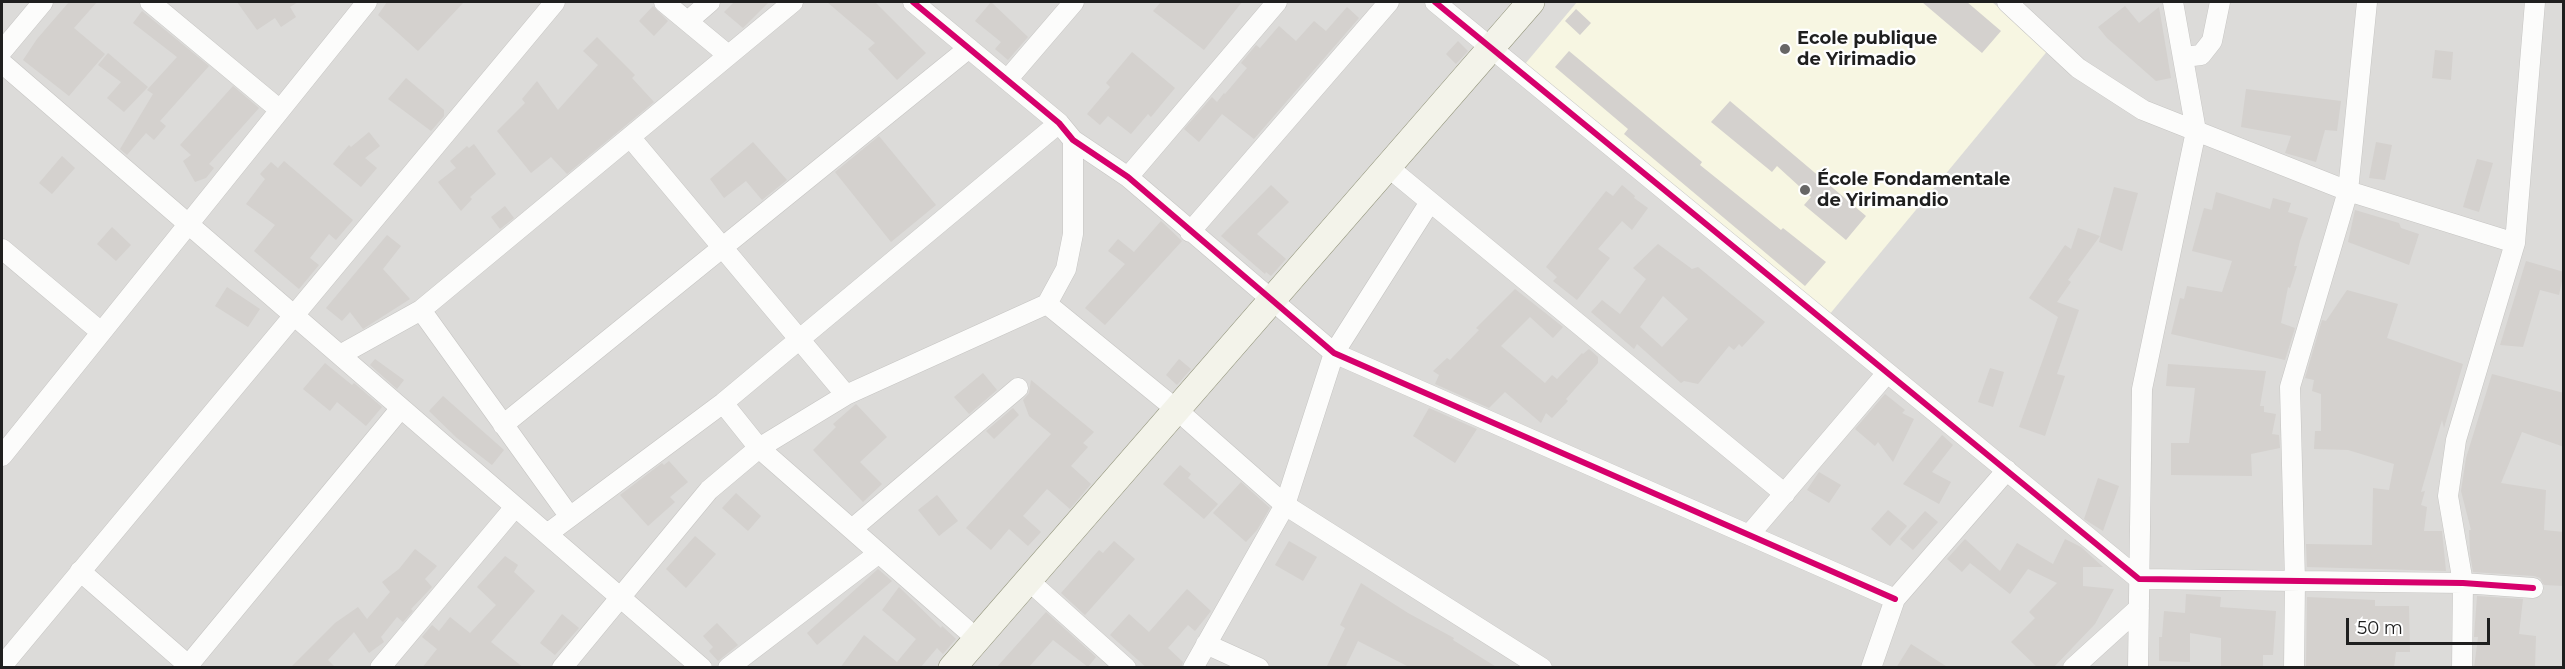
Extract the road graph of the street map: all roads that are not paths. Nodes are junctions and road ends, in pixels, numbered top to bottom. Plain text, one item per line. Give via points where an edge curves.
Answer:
1 (43, 2) edge
2 (150, 2) edge
3 (367, 2) edge
4 (555, 2) edge
5 (664, 2) edge
6 (710, 2) edge
7 (793, 2) edge
8 (913, 2) edge
9 (1074, 2) edge
10 (1277, 2) edge
11 (1389, 2) edge
12 (1435, 2) edge
13 (1531, 2) edge
14 (2007, 2) edge
15 (2173, 2) edge
16 (2220, 2) edge
17 (2367, 2) edge
18 (2535, 2) edge
19 (688, 21) junction
20 (969, 48) junction
21 (1491, 48) junction
22 (2, 51) edge
23 (728, 56) junction
24 (2184, 57) junction
25 (2, 63) edge
26 (1007, 80) junction
27 (280, 110) junction
28 (1059, 123) junction
29 (2196, 132) junction
30 (630, 137) junction
31 (1073, 140) junction
32 (1388, 167) junction
33 (1128, 177) junction
34 (2348, 191) junction
35 (1430, 202) junction
36 (188, 224) junction
37 (1190, 232) junction
38 (2515, 243) junction
39 (723, 247) junction
40 (2, 249) edge
41 (1271, 300) junction
42 (1047, 304) junction
43 (421, 310) junction
44 (294, 315) junction
45 (101, 332) junction
46 (800, 340) junction
47 (1334, 353) junction
48 (340, 355) junction
49 (1887, 373) junction
50 (1018, 388) dead end
51 (846, 395) junction
52 (723, 403) junction
53 (401, 408) junction
54 (1177, 410) junction
55 (503, 425) junction
56 (759, 448) junction
57 (2, 456) edge
58 (2007, 470) junction
59 (1785, 494) junction
60 (1285, 505) junction
61 (515, 507) junction
62 (570, 517) junction
63 (852, 529) junction
64 (547, 534) junction
65 (1749, 535) junction
66 (879, 553) junction
67 (80, 571) junction
68 (2139, 579) junction
69 (1028, 580) junction
70 (2295, 581) junction
71 (2463, 583) junction
72 (2533, 588) dead end
73 (619, 596) junction
74 (1895, 599) junction
75 (2139, 608) junction
76 (976, 639) junction
77 (1206, 644) junction
78 (2, 666) edge
79 (187, 666) edge
80 (380, 668) edge
81 (562, 668) edge
82 (702, 668) edge
83 (728, 668) edge
84 (952, 668) edge
85 (1126, 668) edge
86 (1192, 668) edge
87 (1259, 668) edge
88 (1542, 668) edge
89 (1871, 668) edge
90 (2073, 668) edge
91 (2138, 668) edge
92 (2294, 668) edge
93 (2462, 668) edge

1 - 22 street
2 - 27 street
3 - 27 street
4 - 44 street
5 - 19 street
6 - 19 street
7 - 23 street
8 - 20 street
9 - 26 street
10 - 33 street
11 - 37 street
12 - 21 street
13 - 21 street
14 - 29 street via 2078,68 2143,110
15 - 24 street
16 - 24 street via 2212,41 2201,55
17 - 34 street
18 - 38 street
19 - 23 street
20 - 26 street
20 - 39 street
21 - 32 street
21 - 49 street
23 - 30 street
24 - 29 street
25 - 36 street
26 - 28 street
27 - 36 street
28 - 31 street
28 - 46 street
29 - 34 street
29 - 68 street via 2142,389
30 - 39 street
30 - 43 street
31 - 33 street
31 - 42 street via 1073,234 1066,269
32 - 35 street
32 - 41 street
33 - 37 street
34 - 38 street
34 - 70 street via 2290,387
35 - 47 street
35 - 59 street
36 - 44 street
36 - 45 street
37 - 41 street
38 - 71 street via 2456,440 2448,496
39 - 46 street
39 - 55 street
40 - 45 street
41 - 47 street
41 - 54 street
42 - 51 street
42 - 54 street
43 - 48 street
43 - 55 street
44 - 48 street
44 - 67 street
45 - 57 street
46 - 51 street
46 - 52 street
47 - 60 street
47 - 65 street
48 - 53 street
49 - 58 street
49 - 59 street
50 - 63 street
51 - 56 street
52 - 56 street
52 - 62 street
53 - 61 street
53 - 79 street
54 - 60 street
54 - 69 street
55 - 62 street
56 - 63 street
56 - 73 street via 709,490
58 - 68 street
58 - 74 street
59 - 65 street
60 - 77 street
60 - 88 street
61 - 64 street
61 - 80 street
62 - 64 street
63 - 66 street
64 - 73 street
65 - 74 street
66 - 76 street
66 - 83 street
67 - 78 street
67 - 79 street
68 - 70 street
68 - 75 street
69 - 76 street
69 - 85 street
70 - 71 street
70 - 92 street
71 - 72 street
71 - 93 street
73 - 81 street
73 - 82 street
74 - 89 street
75 - 90 street
75 - 91 street
76 - 84 street
77 - 86 street
77 - 87 street

